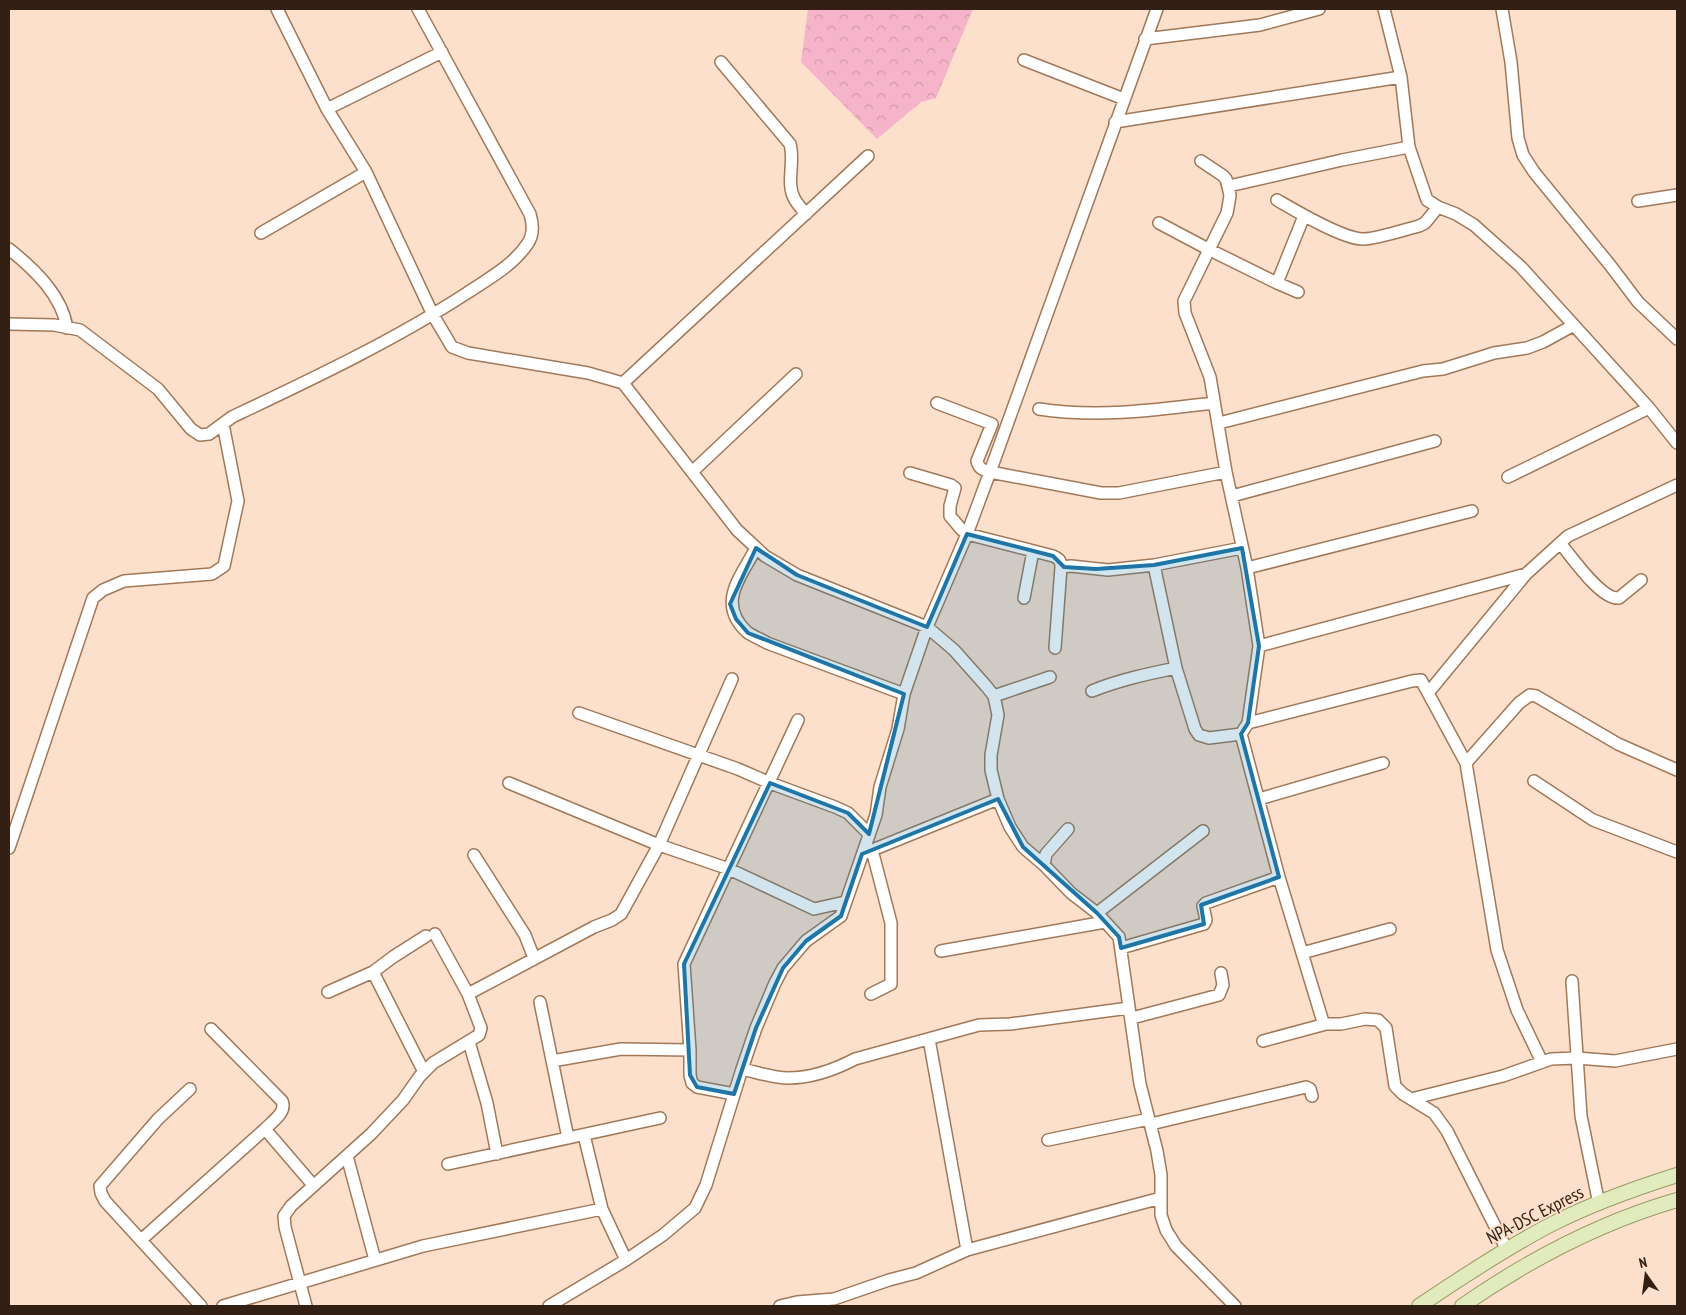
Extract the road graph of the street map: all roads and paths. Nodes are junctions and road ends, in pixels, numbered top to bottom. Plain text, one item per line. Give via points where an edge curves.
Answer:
1 (277, 9) edge
2 (418, 9) edge
3 (1156, 9) edge
4 (1319, 9) edge
5 (1384, 9) edge
6 (1502, 9) edge
7 (1145, 40) junction
8 (442, 52) junction
9 (1024, 60) dead end
10 (721, 62) dead end
11 (1401, 77) junction
12 (1124, 99) junction
13 (327, 110) junction
14 (1116, 122) junction
15 (1409, 147) junction
16 (868, 156) dead end
17 (1200, 161) dead end
18 (366, 172) junction
19 (1228, 186) junction
20 (1677, 195) edge
21 (1277, 200) dead end
22 (1638, 201) dead end
23 (1438, 207) junction
24 (806, 214) junction
25 (1304, 216) junction
26 (1159, 223) dead end
27 (261, 233) dead end
28 (9, 249) edge
29 (1208, 250) junction
30 (1277, 283) junction
31 (1298, 292) dead end
32 (433, 315) junction
33 (9, 324) edge
34 (1574, 325) junction
35 (67, 328) junction
36 (1675, 334) edge
37 (796, 374) dead end
38 (623, 384) junction
39 (937, 402) dead end
40 (1214, 403) junction
41 (1649, 408) junction
42 (1039, 409) dead end
43 (1219, 423) junction
44 (223, 424) junction
45 (1435, 442) dead end
46 (1677, 442) edge
47 (692, 472) junction
48 (990, 472) junction
49 (1226, 472) junction
50 (910, 473) dead end
51 (1508, 477) dead end
52 (1677, 485) edge
53 (1232, 496) junction
54 (1472, 511) dead end
55 (967, 534) junction
56 (1560, 543) junction
57 (756, 548) junction
58 (1242, 548) junction
59 (1033, 551) junction
60 (1154, 565) junction
61 (1061, 567) junction
62 (1247, 568) junction
63 (1526, 574) junction
64 (1641, 580) dead end
65 (1024, 598) dead end
66 (927, 627) junction
67 (1259, 646) junction
68 (1055, 648) dead end
69 (1176, 668) junction
70 (1050, 677) dead end
71 (732, 679) dead end
72 (1092, 691) dead end
73 (1428, 693) junction
74 (904, 694) junction
75 (994, 696) junction
76 (579, 714) dead end
77 (798, 720) dead end
78 (1248, 723) junction
79 (1241, 734) junction
80 (699, 754) junction
81 (1383, 763) dead end
82 (1466, 763) junction
83 (1677, 770) edge
84 (1534, 781) dead end
85 (509, 783) dead end
86 (770, 783) junction
87 (998, 799) junction
88 (1259, 799) junction
89 (1068, 829) dead end
90 (1203, 832) dead end
91 (869, 834) junction
92 (659, 845) junction
93 (9, 848) edge
94 (867, 852) junction
95 (1677, 852) edge
96 (474, 855) dead end
97 (1044, 865) junction
98 (729, 869) junction
99 (1279, 877) junction
100 (845, 902) junction
101 (1097, 913) junction
102 (1105, 922) junction
103 (1390, 929) dead end
104 (1121, 948) junction
105 (941, 951) dead end
106 (1302, 953) junction
107 (534, 958) junction
108 (373, 972) junction
109 (1221, 973) dead end
110 (1572, 981) dead end
111 (328, 992) dead end
112 (468, 994) junction
113 (871, 994) dead end
114 (540, 1002) dead end
115 (1131, 1013) junction
116 (1326, 1024) junction
117 (211, 1029) dead end
118 (929, 1039) junction
119 (1263, 1041) dead end
120 (468, 1042) junction
121 (1677, 1049) edge
122 (690, 1050) junction
123 (1577, 1058) junction
124 (552, 1061) junction
125 (1542, 1062) junction
126 (742, 1069) junction
127 (424, 1072) junction
128 (190, 1089) dead end
129 (734, 1094) junction
130 (1312, 1096) dead end
131 (1411, 1099) junction
132 (660, 1118) dead end
133 (1150, 1121) junction
134 (265, 1129) junction
135 (584, 1135) junction
136 (568, 1138) junction
137 (1048, 1140) dead end
138 (497, 1154) junction
139 (347, 1156) junction
140 (448, 1164) dead end
141 (1677, 1175) edge
142 (313, 1185) junction
143 (1161, 1198) junction
144 (1677, 1200) edge
145 (1599, 1204) junction
146 (602, 1209) junction
147 (140, 1240) junction
148 (967, 1250) junction
149 (1507, 1250) junction
150 (375, 1260) junction
151 (626, 1260) junction
152 (301, 1282) junction
153 (201, 1306) edge
154 (223, 1306) edge
155 (306, 1306) edge
156 (549, 1306) edge
157 (780, 1306) edge
158 (1235, 1306) edge
159 (1419, 1306) edge
160 (1462, 1306) edge

1 - 13 street
2 - 8 street
3 - 7 street
4 - 7 street via 1260,25
5 - 11 street
6 - 36 street via 1518,138 1523,155 1638,302
7 - 12 street
8 - 13 street
8 - 32 street via 533,225 530,242 519,255 492,277
9 - 12 street
10 - 24 street via 790,144 793,153 791,190
11 - 14 street
11 - 15 street
12 - 14 street
13 - 18 street
14 - 48 street
15 - 19 street
15 - 23 street via 1427,200
16 - 24 street
17 - 19 street via 1222,175
18 - 27 street
18 - 32 street
19 - 29 street via 1227,213
20 - 22 street
21 - 25 street
23 - 25 street via 1419,226 1363,239 1348,236
23 - 34 street via 1474,225 1521,267
24 - 38 street
25 - 30 street
26 - 29 street
28 - 35 street via 30,265 58,300
29 - 30 street
29 - 40 street via 1184,301 1185,312 1210,377
30 - 31 street
32 - 38 street via 452,347 468,353 588,372
32 - 44 street
33 - 35 street
34 - 41 street
34 - 43 street via 1527,348 1494,353 1443,369 1423,371
35 - 44 street via 80,330 158,389 191,429 200,435 209,434
37 - 47 street
38 - 47 street
39 - 48 street via 992,424 978,461 978,466
40 - 42 street via 1127,413 1066,414
40 - 43 street
41 - 46 street
41 - 51 street
43 - 49 street
44 - 93 street via 238,501 224,566 212,574 124,581 93,598
45 - 53 street
47 - 57 street via 737,530
48 - 49 street via 1119,493
48 - 55 street
49 - 53 street
50 - 55 street via 955,488 950,516
52 - 56 street via 1568,536
53 - 58 street
54 - 62 street
55 - 59 street
55 - 66 street
56 - 63 street
56 - 64 street via 1599,589 1609,596 1619,598
57 - 66 street via 797,575
57 - 74 street via 730,604 736,619 748,633
58 - 60 street
58 - 62 street
59 - 61 street via 1058,558
59 - 65 street
60 - 61 street via 1108,570
60 - 69 street
61 - 68 street
62 - 67 street
63 - 67 street
63 - 73 street
66 - 74 street
66 - 75 street via 959,656
67 - 78 street
69 - 72 street
69 - 79 street via 1199,736
70 - 75 street
71 - 80 street
73 - 78 street via 1421,680 1412,681
73 - 82 street
74 - 91 street via 898,730
75 - 87 street via 998,715 991,770
76 - 80 street
77 - 86 street
78 - 79 street
79 - 88 street
80 - 86 street
80 - 92 street
81 - 88 street
82 - 83 street via 1530,695 1618,744
82 - 125 street via 1497,950 1517,1010
84 - 95 street via 1593,820
85 - 92 street
86 - 91 street via 848,813
86 - 98 street
87 - 94 street
87 - 97 street via 1023,848
88 - 99 street
89 - 97 street via 1046,854
90 - 101 street
91 - 94 street
92 - 98 street
92 - 107 street via 620,914
94 - 100 street
94 - 113 street via 892,923 891,984
96 - 107 street via 525,935
97 - 101 street via 1071,893
98 - 100 street via 814,909
98 - 122 street via 684,964
99 - 104 street via 1206,903 1203,906 1204,924
99 - 106 street
100 - 126 street via 841,916 806,941 783,968
101 - 102 street
102 - 104 street via 1119,937
102 - 105 street
103 - 106 street
104 - 115 street
106 - 116 street via 1321,1018
107 - 112 street
108 - 111 street
108 - 112 street via 431,935
108 - 127 street
109 - 115 street via 1223,985 1219,995
110 - 123 street
112 - 120 street via 481,1028 479,1035
114 - 124 street
115 - 118 street via 979,1025
115 - 133 street via 1140,1084
116 - 119 street
116 - 131 street via 1378,1020 1386,1028 1395,1086
117 - 134 street via 282,1101 283,1110
118 - 126 street via 855,1059 814,1076 786,1078
118 - 148 street
120 - 127 street
120 - 138 street
121 - 123 street via 1615,1061
122 - 124 street via 621,1049
122 - 129 street via 692,1083
123 - 125 street
123 - 145 street via 1581,1116
124 - 136 street
125 - 131 street via 1504,1076
126 - 129 street
127 - 139 street via 403,1100
128 - 147 street via 153,1124 100,1186 105,1201
129 - 151 street via 706,1184 695,1208
130 - 133 street via 1306,1087
131 - 149 street via 1434,1113 1447,1131
132 - 135 street
133 - 137 street
133 - 143 street via 1162,1175
134 - 142 street
134 - 147 street
135 - 136 street
135 - 146 street
136 - 138 street
138 - 140 street
139 - 142 street
139 - 150 street
141 - 145 main road, NPA-DSC Express
142 - 152 street via 284,1216
143 - 148 street
143 - 158 street via 1163,1222 1176,1246
144 - 160 main road via 1609,1225 1556,1250
145 - 149 main road, NPA-DSC Express via 1553,1224
146 - 150 street via 423,1246
146 - 151 street
147 - 153 street
148 - 157 street via 916,1273 834,1299
149 - 159 main road, NPA-DSC Express
150 - 152 street
151 - 156 street
152 - 154 street
152 - 155 street

